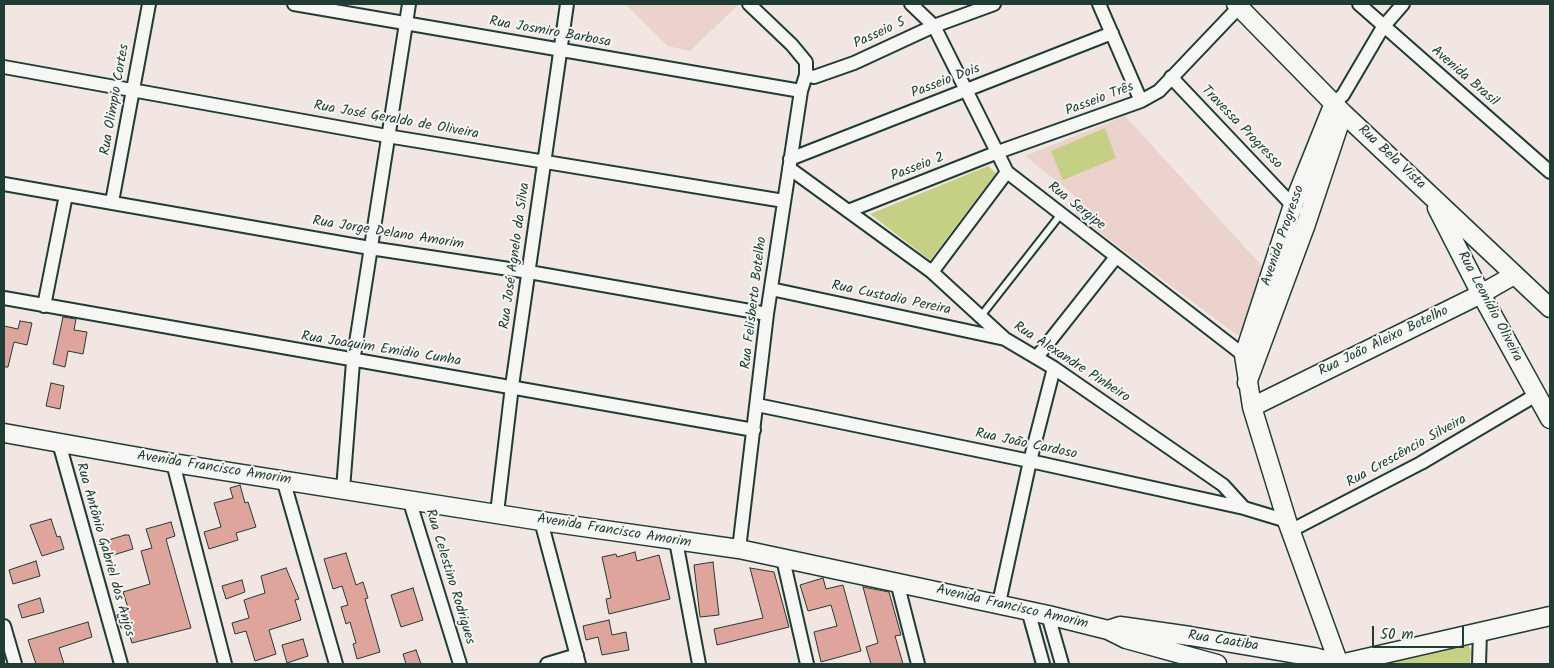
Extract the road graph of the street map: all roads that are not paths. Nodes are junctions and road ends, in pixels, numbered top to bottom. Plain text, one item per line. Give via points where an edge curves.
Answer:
1 (148, 4) edge
2 (294, 4) edge
3 (409, 4) edge
4 (567, 4) edge
5 (749, 4) edge
6 (911, 4) edge
7 (994, 4) edge
8 (1099, 4) edge
9 (1359, 4) edge
10 (1403, 4) edge
11 (1238, 5) edge
12 (405, 22) junction
13 (934, 26) junction
14 (1383, 27) junction
15 (1112, 33) junction
16 (560, 51) junction
17 (4, 68) edge
18 (806, 69) junction
19 (1171, 76) junction
20 (133, 89) junction
21 (967, 90) junction
22 (801, 91) junction
23 (1141, 101) junction
24 (1340, 104) junction
25 (387, 136) junction
26 (998, 152) junction
27 (544, 161) junction
28 (789, 164) junction
29 (1007, 172) junction
30 (1550, 172) edge
31 (4, 184) edge
32 (1430, 194) junction
33 (66, 195) junction
34 (784, 201) junction
35 (112, 202) junction
36 (1293, 205) junction
37 (848, 211) junction
38 (1061, 214) junction
39 (1306, 224) junction
40 (370, 248) junction
41 (1116, 257) junction
42 (529, 272) junction
43 (932, 272) junction
44 (1514, 274) junction
45 (771, 289) junction
46 (1481, 294) junction
47 (4, 298) edge
48 (44, 306) junction
49 (1550, 308) edge
50 (767, 314) junction
51 (981, 316) junction
52 (1005, 339) junction
53 (1038, 357) junction
54 (1250, 360) junction
55 (353, 362) junction
56 (1054, 368) junction
57 (512, 386) junction
58 (1536, 395) junction
59 (757, 406) junction
60 (1252, 408) junction
61 (1550, 419) edge
62 (754, 430) junction
63 (4, 433) edge
64 (58, 444) junction
65 (1030, 460) junction
66 (173, 463) junction
67 (283, 479) junction
68 (343, 488) junction
69 (409, 499) junction
70 (1244, 508) junction
71 (497, 513) junction
72 (541, 521) junction
73 (1289, 526) junction
74 (676, 542) junction
75 (739, 549) junction
76 (783, 559) junction
77 (897, 582) junction
78 (999, 603) junction
79 (1028, 610) junction
80 (1048, 615) junction
81 (1550, 616) edge
82 (4, 626) edge
83 (1108, 630) junction
84 (1480, 632) junction
85 (1190, 636) junction
86 (578, 660) edge
87 (1198, 662) edge
88 (15, 664) edge
89 (121, 664) edge
90 (225, 664) edge
91 (336, 664) edge
92 (460, 664) edge
93 (547, 664) edge
94 (699, 664) edge
95 (807, 664) edge
96 (918, 664) edge
97 (1044, 664) edge
98 (1062, 664) edge
99 (1217, 664) edge
100 (1339, 664) edge
101 (1479, 664) edge

1 - 20 street, Rua Olimpio Cortes
2 - 12 street, Rua Josmiro Barbosa
3 - 12 street
4 - 16 street, Rua José Agnelo da Silva
5 - 18 street via 792,45
6 - 13 street, Rua Sergipe
7 - 13 street, Passeio 5
8 - 15 street
9 - 14 street, Avenida Brasil
10 - 14 street, Avenida Progresso
11 - 19 street, Passeio Três
11 - 24 street, Rua Bela Vista
12 - 16 street, Rua Josmiro Barbosa
12 - 25 street
13 - 18 street, Passeio 5 via 854,63 814,77
13 - 21 street, Rua Sergipe
14 - 24 street, Avenida Progresso
14 - 30 street, Avenida Brasil
15 - 21 street, Passeio Dois
15 - 23 street
16 - 22 street, Rua Josmiro Barbosa
16 - 27 street, Rua José Agnelo da Silva
17 - 20 street, Rua José Geraldo de Oliveira
18 - 22 street, Rua Felisberto Botelho
19 - 23 street, Passeio Três via 1158,91
19 - 36 street, Travessa Progresso
20 - 25 street, Rua José Geraldo de Oliveira
20 - 35 street, Rua Olimpio Cortes
21 - 26 street, Rua Sergipe
21 - 28 street, Passeio Dois
22 - 28 street, Rua Felisberto Botelho
23 - 26 street, Passeio Três
24 - 32 street, Rua Bela Vista
24 - 36 street, Avenida Progresso
24 - 39 street, Avenida Progresso
25 - 27 street, Rua José Geraldo de Oliveira
25 - 40 street
26 - 29 street, Rua Sergipe
26 - 37 street, Passeio 2
27 - 34 street, Rua José Geraldo de Oliveira
27 - 42 street, Rua José Agnelo da Silva
28 - 34 street, Rua Felisberto Botelho
28 - 37 street, Rua Alexandre Pinheiro
29 - 38 street, Rua Sergipe
29 - 43 street
31 - 33 street, Rua Jorge Delano Amorim
32 - 44 street, Rua Bela Vista
32 - 46 street, Rua Leonídio Oliveira
33 - 35 street, Rua Jorge Delano Amorim
33 - 48 street
34 - 45 street, Rua Felisberto Botelho
35 - 40 street, Rua Jorge Delano Amorim
36 - 39 street, Travessa Progresso
36 - 54 street, Avenida Progresso
37 - 43 street, Rua Alexandre Pinheiro
38 - 41 street, Rua Sergipe
38 - 51 lane
39 - 54 street, Avenida Progresso
40 - 42 street, Rua Jorge Delano Amorim
40 - 55 street
41 - 53 street
41 - 54 street, Rua Sergipe
42 - 50 street, Rua Jorge Delano Amorim
42 - 57 street, Rua José Agnelo da Silva
43 - 51 street, Rua Alexandre Pinheiro
44 - 46 street, Rua João Aleixo Botelho
44 - 49 street, Rua Bela Vista
45 - 50 street, Rua Felisberto Botelho
45 - 52 street, Rua Custodio Pereira
46 - 58 street, Rua Leonídio Oliveira
46 - 60 street, Rua João Aleixo Botelho
47 - 48 street, Rua Joaquim Emidio Cunha
48 - 55 street, Rua Joaquim Emidio Cunha
50 - 59 street, Rua Felisberto Botelho
51 - 52 street, Rua Alexandre Pinheiro
52 - 53 street, Rua Alexandre Pinheiro
53 - 56 street, Rua Alexandre Pinheiro
54 - 60 street, Avenida Progresso via 1247,384
55 - 57 street, Rua Joaquim Emidio Cunha
55 - 68 street
56 - 65 street
56 - 70 street, Rua Alexandre Pinheiro via 1223,485
57 - 62 street, Rua Joaquim Emidio Cunha
57 - 71 street, Rua José Agnelo da Silva
58 - 61 street, Rua Leonídio Oliveira
58 - 73 street, Rua Crescêncio Silveira via 1421,464
59 - 62 street, Rua Felisberto Botelho
59 - 65 street, Rua João Cardoso
60 - 73 street, Avenida Progresso
62 - 75 street, Rua Felisberto Botelho
63 - 64 street, Avenida Francisco Amorim
64 - 66 street, Avenida Francisco Amorim
64 - 89 street, Rua Antônio Gabriel dos Anjos
65 - 70 street, Rua João Cardoso
65 - 78 street
66 - 67 street, Avenida Francisco Amorim
66 - 90 street
67 - 68 street, Avenida Francisco Amorim
67 - 91 street
68 - 69 street, Avenida Francisco Amorim
69 - 71 street, Avenida Francisco Amorim
69 - 92 street, Rua Celestino Rodrigues
70 - 73 street, Rua João Cardoso
71 - 72 street, Avenida Francisco Amorim
72 - 74 street, Avenida Francisco Amorim
72 - 86 street
73 - 100 street, Avenida Progresso
74 - 75 street, Avenida Francisco Amorim
74 - 94 street
75 - 76 street, Avenida Francisco Amorim
76 - 77 street, Avenida Francisco Amorim
76 - 95 street
77 - 78 street, Avenida Francisco Amorim
77 - 96 street
78 - 79 street, Avenida Francisco Amorim
79 - 80 street, Avenida Francisco Amorim
79 - 97 street
80 - 83 street, Avenida Francisco Amorim
80 - 98 street
81 - 84 street, Rua Caatiba
82 - 88 street
83 - 85 street, Rua Caatiba via 1120,626
83 - 87 street, Avenida Francisco Amorim
84 - 100 street, Rua Caatiba
84 - 101 street
85 - 87 street
85 - 100 street, Rua Caatiba
86 - 93 street
87 - 99 street, Avenida Francisco Amorim

